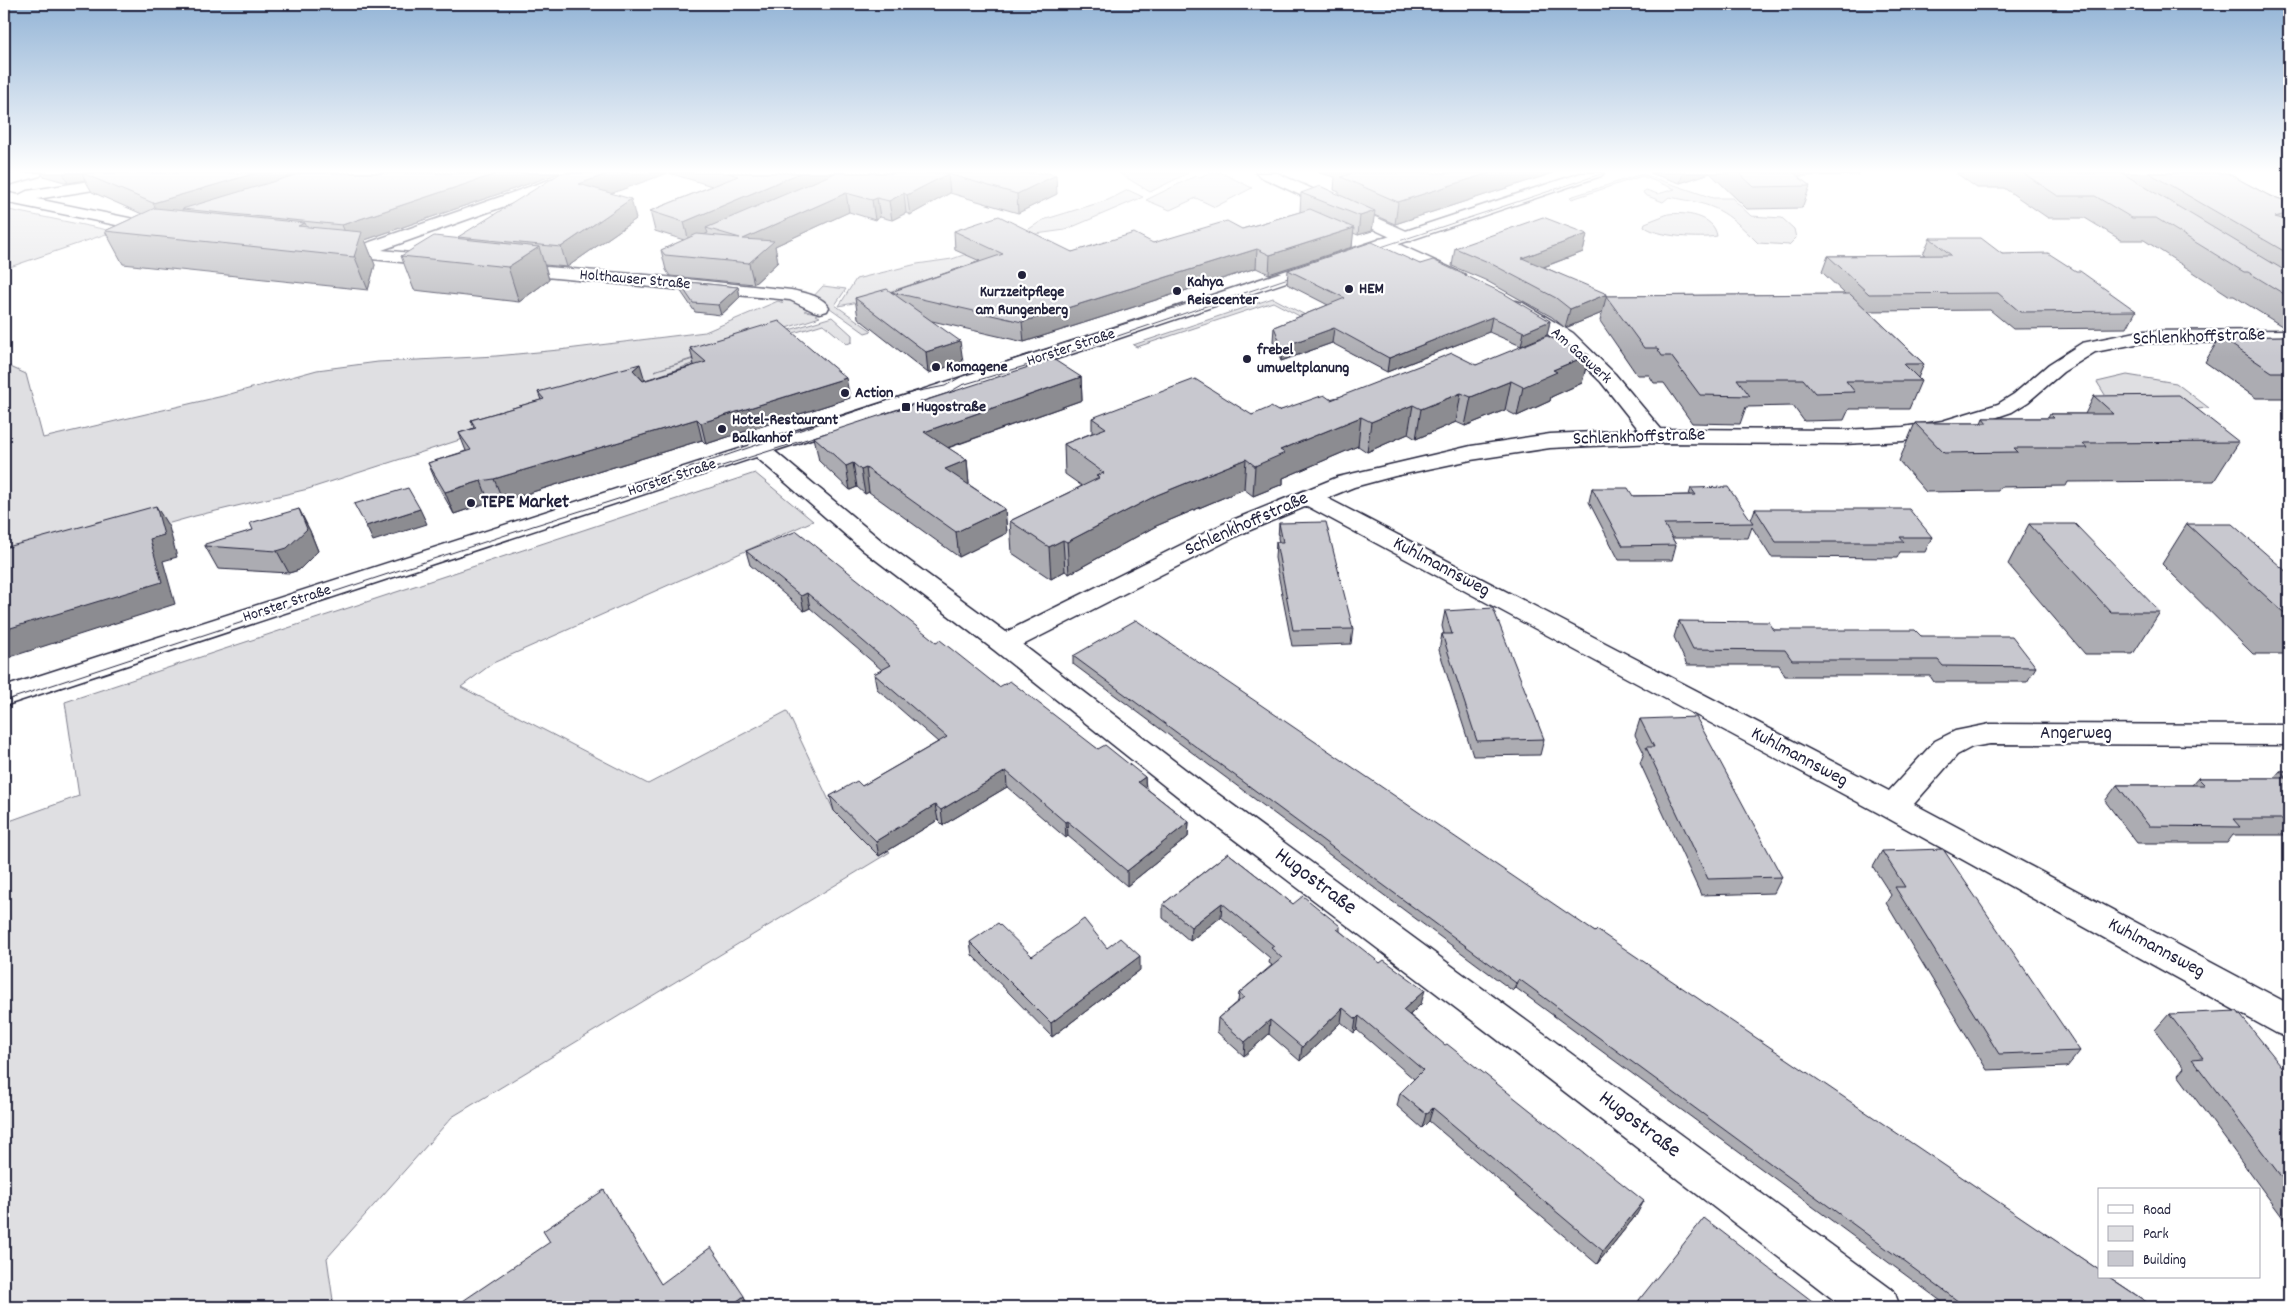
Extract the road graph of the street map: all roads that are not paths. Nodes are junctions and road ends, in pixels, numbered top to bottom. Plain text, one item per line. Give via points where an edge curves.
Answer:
1 (410, 234) edge
2 (1384, 234) edge
3 (1412, 234) edge
4 (1395, 240) junction
5 (314, 248) edge
6 (363, 253) junction
7 (460, 264) edge
8 (656, 264) dead end
9 (489, 267) edge
10 (621, 279) junction
11 (1478, 288) edge
12 (1503, 300) edge
13 (820, 307) dead end
14 (2289, 336) edge
15 (1655, 436) junction
16 (758, 449) junction
17 (1307, 497) junction
18 (1004, 644) junction
19 (4, 697) edge
20 (2289, 735) edge
21 (1893, 807) junction
22 (2289, 1022) edge
23 (1878, 1307) edge

1 - 6 street
2 - 4 street
3 - 4 street, Horster Straße
4 - 11 street
4 - 16 street, Horster Straße
5 - 6 street
6 - 7 street
8 - 10 street
9 - 10 street, Holthauser Straße
10 - 13 street, Holthauser Straße via 790,295
12 - 15 street, Am Gaswerk via 1566,337 1608,378
14 - 15 street, Schlenkhoffstraße via 2141,337 2089,348 2056,368 2005,408 1945,427 1903,434 1843,438
15 - 17 street, Schlenkhoffstraße via 1550,441 1471,453 1346,482
16 - 18 street, Hugostraße via 873,546
16 - 19 street, Horster Straße
17 - 18 street, Schlenkhoffstraße via 1232,529
17 - 21 street, Kuhlmannsweg
18 - 23 street, Hugostraße via 1192,791
20 - 21 street, Angerweg via 1990,734 1965,738 1946,748
21 - 22 street, Kuhlmannsweg

